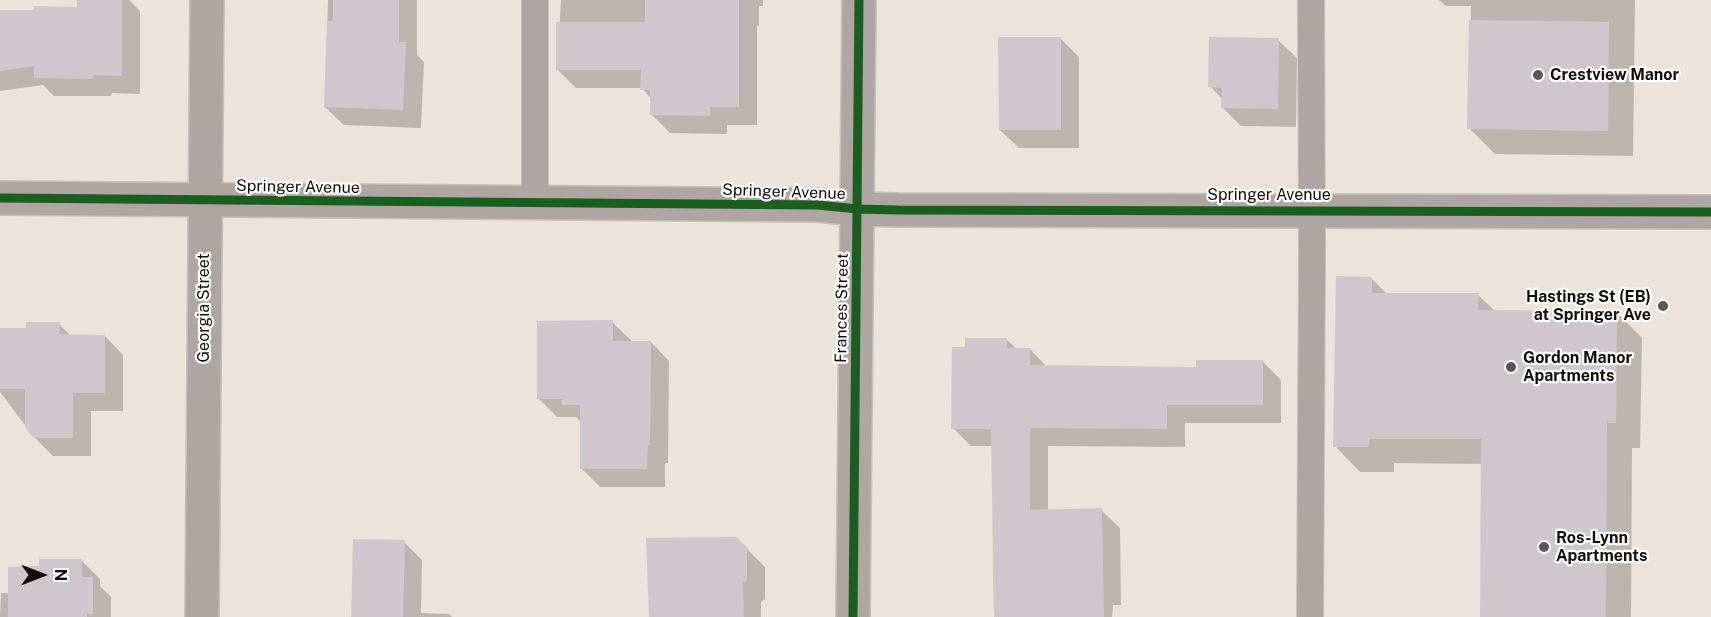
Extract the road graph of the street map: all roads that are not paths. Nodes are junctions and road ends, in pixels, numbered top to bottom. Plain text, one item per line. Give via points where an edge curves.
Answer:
1 (207, 0) edge
2 (535, 0) edge
3 (859, 0) edge
4 (1311, 0) edge
5 (0, 198) edge
6 (205, 201) junction
7 (535, 204) junction
8 (858, 209) junction
9 (1312, 210) junction
10 (1711, 212) edge
11 (201, 617) edge
12 (853, 617) edge
13 (1310, 617) edge

1 - 6 street, Georgia Street
2 - 7 lane
3 - 8 street, Frances Street
4 - 9 lane
5 - 6 street, Springer Avenue
6 - 7 street, Springer Avenue
6 - 11 street, Georgia Street
7 - 8 street, Springer Avenue via 817,205
8 - 9 street, Springer Avenue
8 - 12 street, Frances Street
9 - 10 street, Springer Avenue
9 - 13 lane

